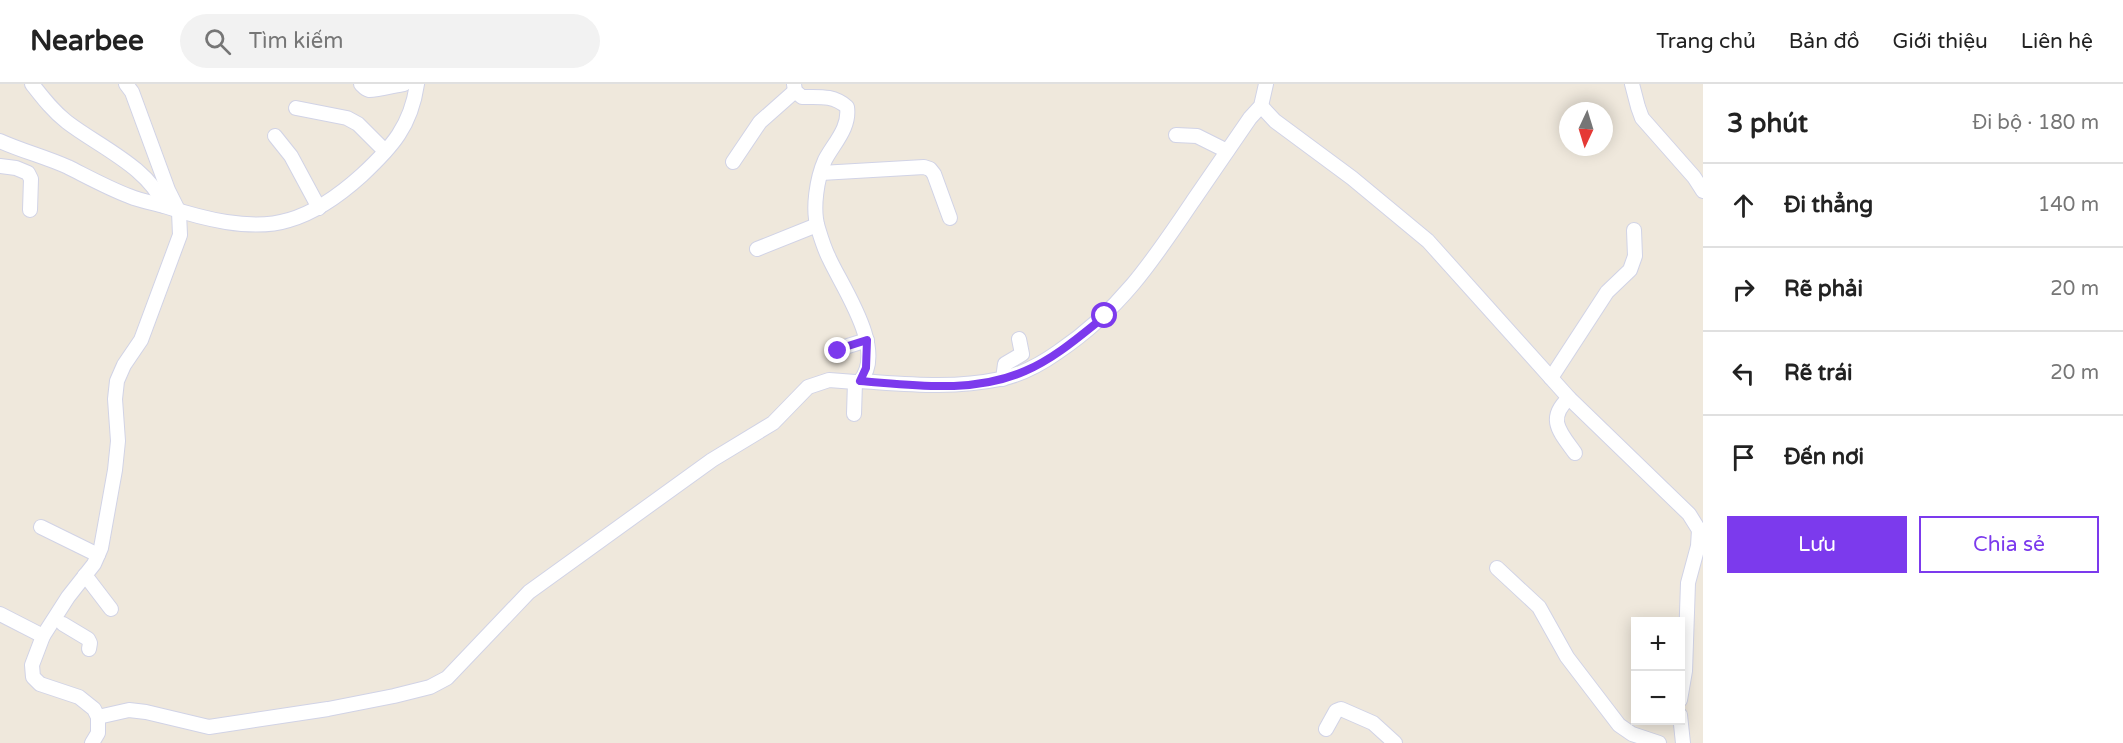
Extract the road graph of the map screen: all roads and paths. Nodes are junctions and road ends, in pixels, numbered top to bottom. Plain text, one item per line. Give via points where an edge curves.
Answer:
1 (32, 84) edge
2 (126, 84) edge
3 (362, 84) edge
4 (404, 84) edge
5 (417, 84) edge
6 (1266, 84) edge
7 (1632, 84) edge
8 (794, 87) edge
9 (1261, 106) junction
10 (296, 108) dead end
11 (1176, 135) dead end
12 (275, 136) dead end
13 (0, 141) edge
14 (386, 151) junction
15 (1227, 151) junction
16 (733, 162) dead end
17 (0, 166) edge
18 (821, 172) junction
19 (1703, 191) edge
20 (164, 206) junction
21 (319, 207) junction
22 (30, 210) dead end
23 (179, 212) junction
24 (950, 218) dead end
25 (817, 225) junction
26 (1634, 230) dead end
27 (757, 249) dead end
28 (1019, 339) dead end
29 (867, 340) junction
30 (838, 351) dead end
31 (1551, 378) junction
32 (1003, 379) junction
33 (857, 381) junction
34 (1569, 398) junction
35 (854, 414) dead end
36 (1575, 453) dead end
37 (41, 527) dead end
38 (98, 555) junction
39 (1497, 568) dead end
40 (86, 575) junction
41 (111, 609) dead end
42 (0, 614) edge
43 (59, 621) junction
44 (43, 636) junction
45 (89, 649) dead end
46 (1685, 671) edge
47 (98, 717) junction
48 (1681, 725) edge
49 (1326, 729) dead end
50 (92, 743) edge
51 (1395, 743) edge
52 (1659, 743) edge
53 (1683, 743) edge

1 - 20 street via 56,113 137,171 157,192
2 - 23 street
3 - 4 street via 371,91
5 - 14 street via 408,119
6 - 9 street
7 - 19 street via 1642,118
8 - 16 street via 760,122
8 - 18 street via 802,97 831,98 847,107 847,123
9 - 15 street
9 - 31 street via 1428,241
10 - 14 street via 347,118
11 - 15 street via 1197,136
12 - 21 street via 291,156
13 - 20 street via 66,166 132,198
14 - 21 street via 344,191
15 - 32 street via 1151,262 1105,316 1050,357
17 - 22 street via 28,173
18 - 24 street via 930,169
18 - 25 street
20 - 23 street
21 - 23 street via 286,221 251,224
23 - 38 street via 180,235 151,315 117,381 115,470
25 - 27 street
25 - 29 street
26 - 31 street via 1635,256 1630,270 1607,292
28 - 32 street via 1022,354 1005,364
29 - 30 street
29 - 33 street via 866,368
31 - 34 street
32 - 33 street via 930,386
33 - 35 street
33 - 47 street via 829,380 808,387 773,423 712,460 528,592 447,678 430,687 328,710 209,727 129,710
34 - 36 street via 1557,412 1557,422
34 - 46 street via 1689,514 1699,530 1688,583
37 - 38 street
38 - 40 street
39 - 52 street via 1539,607 1567,657 1619,725
40 - 41 street
40 - 43 street
42 - 44 street
43 - 44 street
43 - 45 street via 88,639
44 - 47 street via 32,665 33,677 40,684 80,697
47 - 50 street via 98,734
48 - 53 street
49 - 51 street via 1341,709 1373,723

